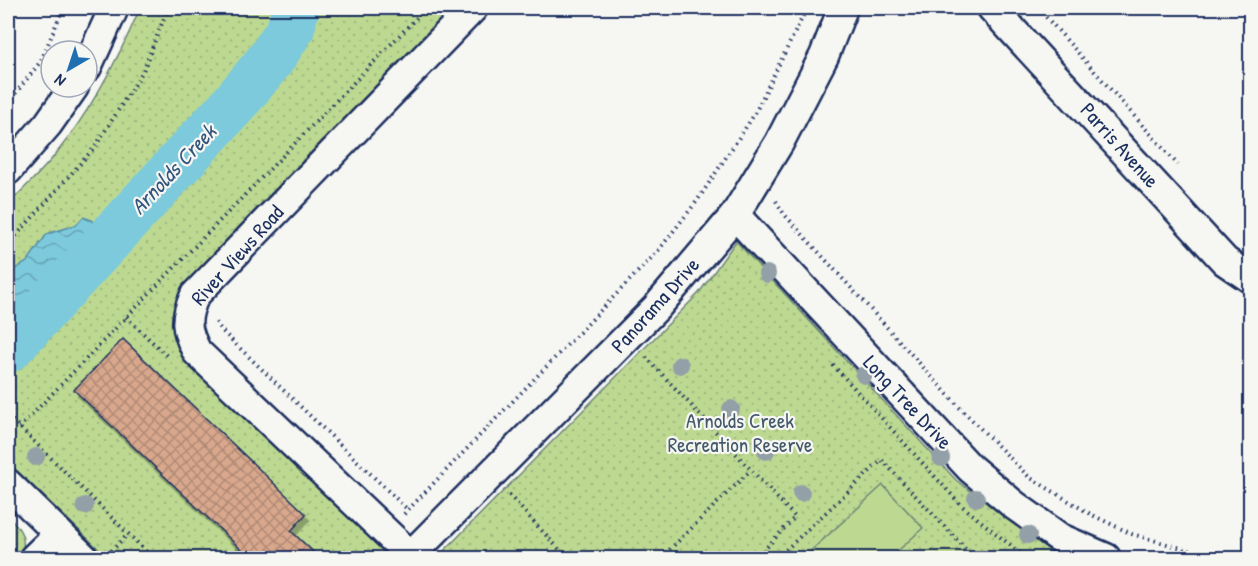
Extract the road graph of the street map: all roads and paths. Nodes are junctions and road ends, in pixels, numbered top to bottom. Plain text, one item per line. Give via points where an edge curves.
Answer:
1 (63, 8) edge
2 (114, 8) edge
3 (168, 8) edge
4 (426, 8) edge
5 (473, 8) edge
6 (807, 8) edge
7 (843, 8) edge
8 (992, 8) edge
9 (1038, 8) edge
10 (99, 41) edge
11 (66, 99) edge
12 (8, 103) edge
13 (1180, 168) dead end
14 (8, 170) edge
15 (777, 195) dead end
16 (735, 214) junction
17 (8, 245) edge
18 (1251, 278) edge
19 (215, 314) dead end
20 (627, 337) junction
21 (832, 363) dead end
22 (8, 416) edge
23 (20, 428) junction
24 (752, 470) junction
25 (8, 484) edge
26 (504, 485) junction
27 (500, 502) dead end
28 (59, 534) junction
29 (128, 534) junction
30 (1251, 556) edge
31 (410, 557) edge
32 (34, 558) edge
33 (84, 558) edge
34 (104, 558) edge
35 (153, 558) edge
36 (567, 558) edge
37 (661, 558) edge
38 (769, 558) edge
39 (777, 558) edge
40 (974, 558) edge
41 (1026, 558) edge
42 (1106, 558) edge

1 - 12 path via 41,61
2 - 10 street
3 - 17 path via 143,71 95,147
4 - 23 path
5 - 31 street, River Views Road via 195,295 187,313 188,333 197,352
6 - 19 path via 754,115 697,201 658,251 408,510 221,330
7 - 16 street, Panorama Drive via 824,56 779,143
8 - 18 street, Parris Avenue via 1225,261
9 - 13 path
11 - 14 street
15 - 30 path via 776,202 784,214 961,409 1029,477 1132,534 1195,552
16 - 20 street, Panorama Drive
16 - 42 street, Long Tree Drive via 970,468 1060,538
20 - 24 path
20 - 26 street, Panorama Drive
21 - 41 path via 961,505
22 - 23 path
23 - 29 path
24 - 37 path
24 - 38 path via 795,517 763,551
25 - 28 street
26 - 27 path
26 - 31 street, Panorama Drive
26 - 36 path
28 - 32 street
28 - 33 street
29 - 34 path
29 - 35 path
39 - 40 path via 882,460

